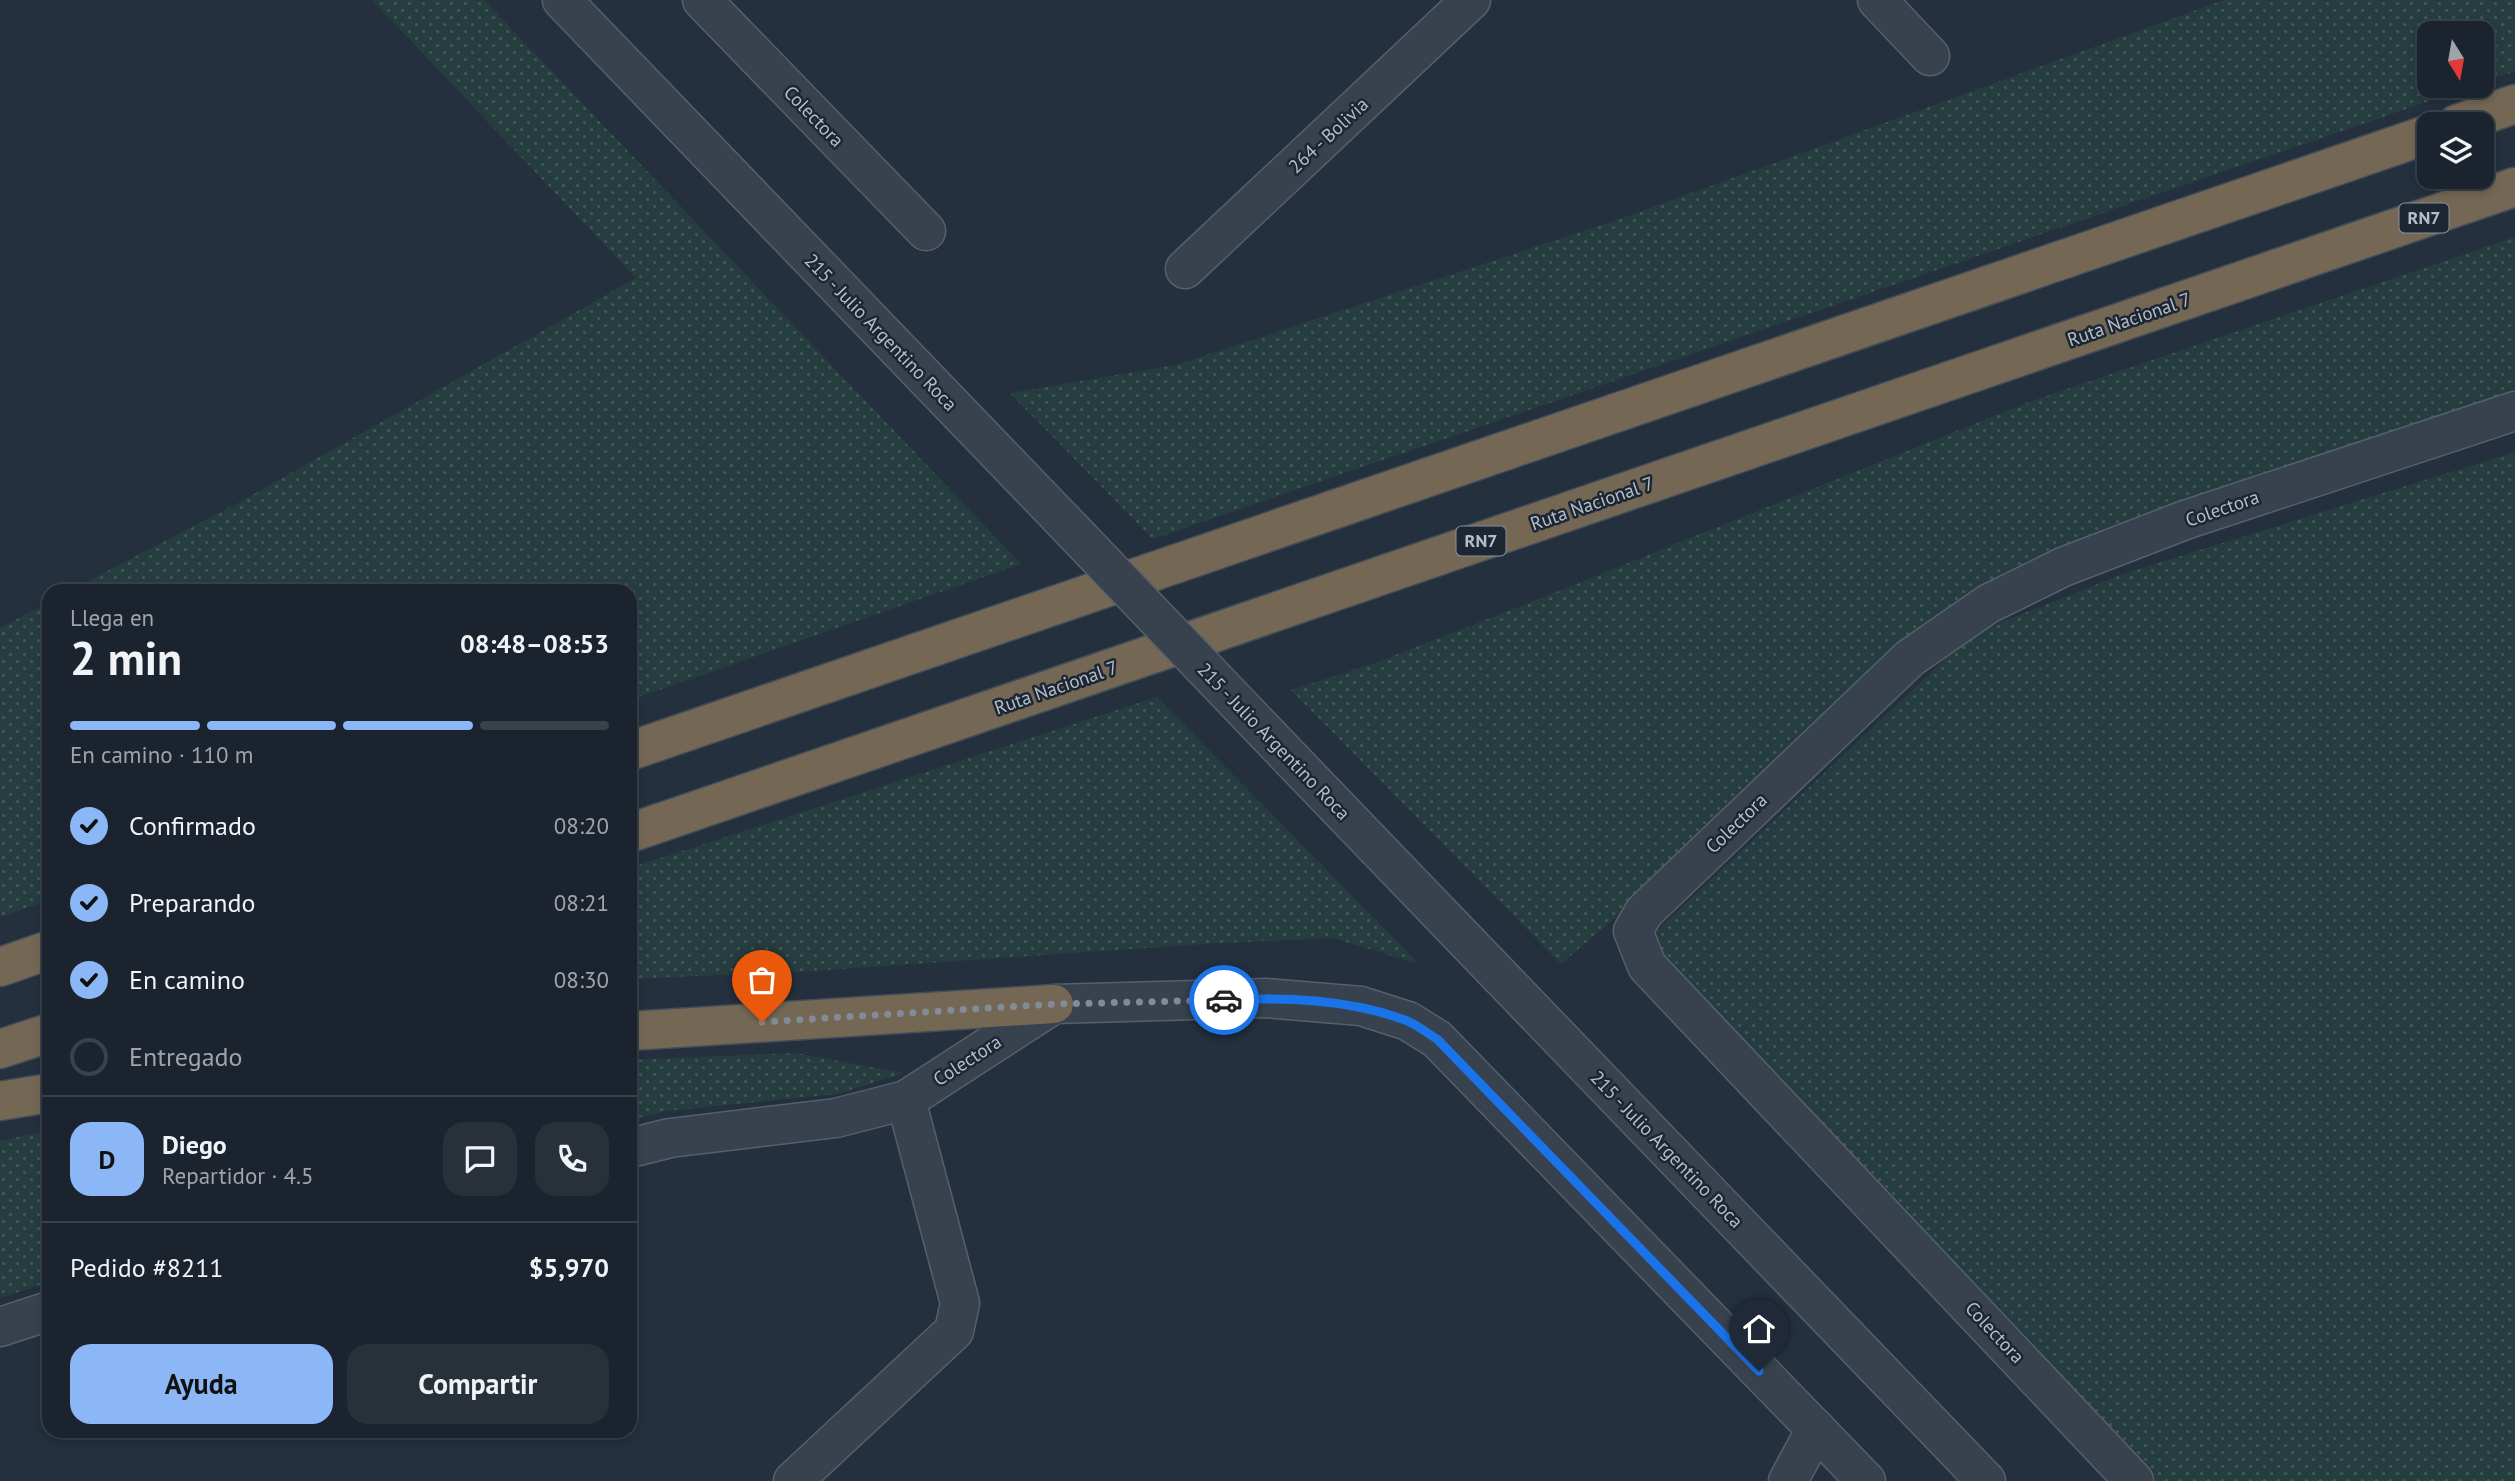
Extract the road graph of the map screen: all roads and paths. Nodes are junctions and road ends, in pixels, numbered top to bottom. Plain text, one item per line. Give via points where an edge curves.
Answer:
1 (562, 0) edge
2 (702, 0) edge
3 (1471, 0) edge
4 (1877, 0) edge
5 (1930, 56) dead end
6 (2515, 104) edge
7 (2492, 112) edge
8 (2417, 138) edge
9 (2515, 187) edge
10 (926, 231) dead end
11 (1185, 270) dead end
12 (2515, 411) edge
13 (637, 749) edge
14 (637, 831) edge
15 (42, 952) edge
16 (0, 967) edge
17 (1054, 1004) junction
18 (637, 1031) edge
19 (42, 1034) edge
20 (0, 1049) edge
21 (42, 1094) edge
22 (906, 1100) junction
23 (0, 1101) edge
24 (637, 1146) edge
25 (42, 1313) edge
26 (0, 1327) edge
27 (1816, 1429) junction
28 (793, 1481) edge
29 (1788, 1481) edge
30 (1866, 1481) edge
31 (1986, 1481) edge
32 (2134, 1481) edge

1 - 31 street, 215 - Julio Argentino Roca, bridge
2 - 10 street, Colectora
3 - 11 street, 264 - Bolivia
4 - 5 street
6 - 7 highway
8 - 13 highway
9 - 14 highway, Ruta Nacional 7 / RN7
12 - 32 street, Colectora via 2185,520 2063,567 1988,604 1910,658 1644,912 1633,931 1656,976
15 - 16 highway
17 - 18 highway
17 - 22 street, Colectora
17 - 27 street via 1266,998 1361,1006 1408,1021 1437,1039
19 - 20 highway
21 - 23 highway
22 - 24 street, Colectora via 836,1118 670,1138
22 - 28 street via 960,1303 954,1331
25 - 26 street
27 - 29 street
27 - 30 street

